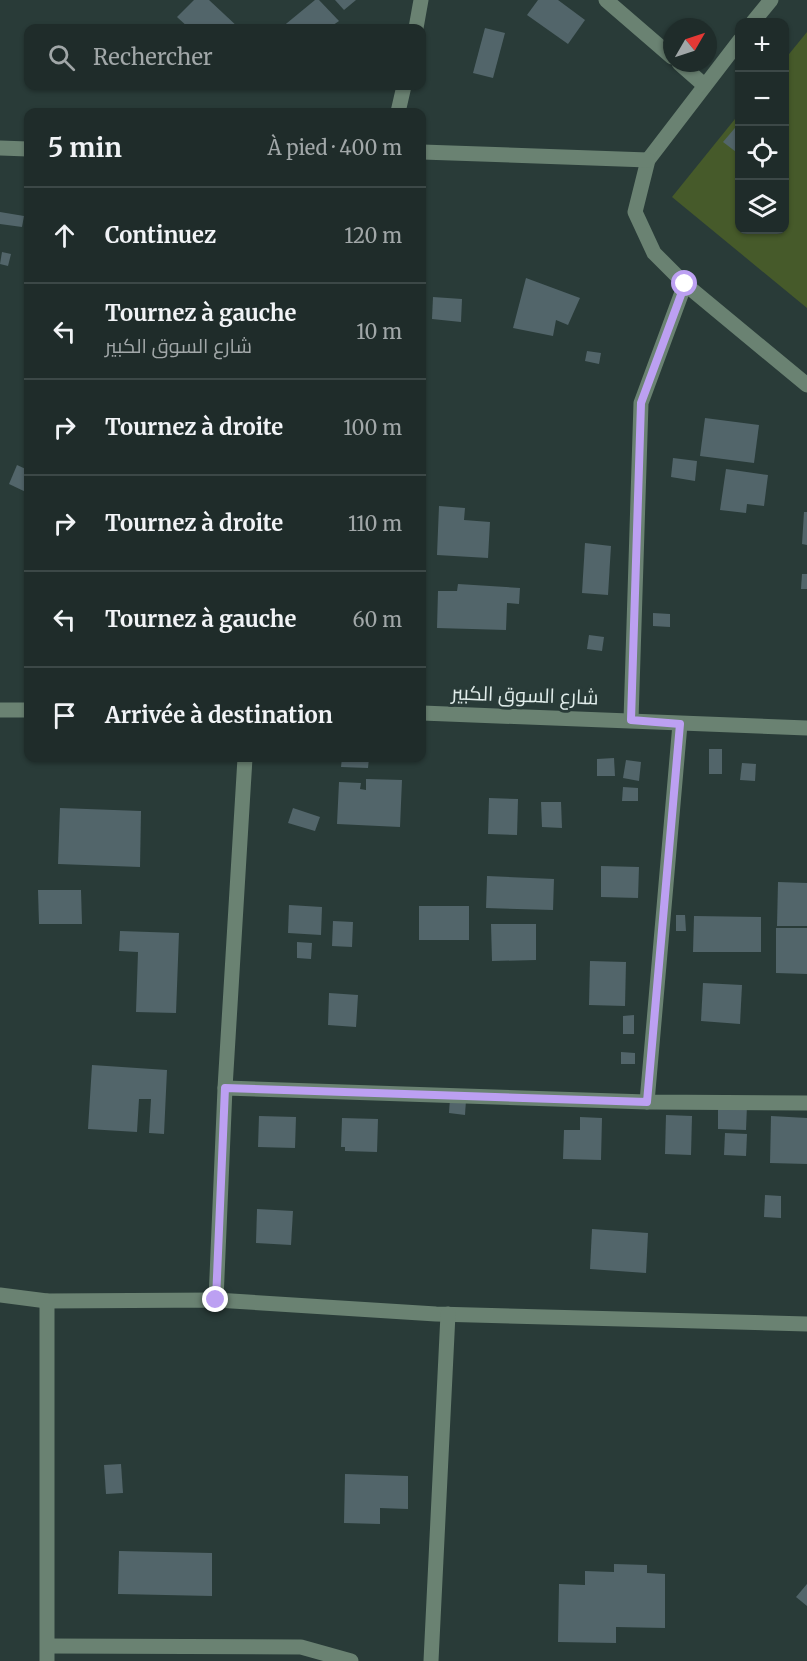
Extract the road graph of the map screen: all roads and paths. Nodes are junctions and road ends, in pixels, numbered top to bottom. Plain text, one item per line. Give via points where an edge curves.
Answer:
1 (422, 0) edge
2 (606, 0) edge
3 (771, 0) edge
4 (756, 18) edge
5 (417, 24) edge
6 (735, 46) edge
7 (663, 49) edge
8 (689, 72) edge
9 (704, 85) junction
10 (403, 90) edge
11 (399, 108) edge
12 (0, 148) edge
13 (24, 149) edge
14 (426, 152) edge
15 (648, 159) junction
16 (685, 284) junction
17 (807, 385) edge
18 (0, 710) edge
19 (24, 710) edge
20 (426, 713) edge
21 (631, 720) junction
22 (680, 724) junction
23 (807, 728) edge
24 (245, 762) edge
25 (225, 1088) junction
26 (647, 1102) junction
27 (807, 1102) edge
28 (0, 1295) edge
29 (216, 1300) junction
30 (47, 1301) junction
31 (448, 1314) junction
32 (807, 1324) edge
33 (48, 1654) edge
34 (351, 1661) edge
35 (431, 1661) edge

1 - 5 street
2 - 7 street
3 - 4 street
6 - 9 street
8 - 9 street
9 - 15 street
10 - 11 street
12 - 13 street
14 - 15 street
15 - 16 street via 635,212 654,253
16 - 17 street
16 - 21 street via 641,403
18 - 19 street
20 - 21 street, شارع السوق الكبير
21 - 22 street, شارع السوق الكبير
22 - 23 street, شارع السوق الكبير
22 - 26 street
24 - 25 street
25 - 26 street
25 - 29 street
26 - 27 street
28 - 30 street
29 - 30 street
29 - 31 street
30 - 33 street
31 - 32 street
31 - 35 street
33 - 34 street via 301,1647

